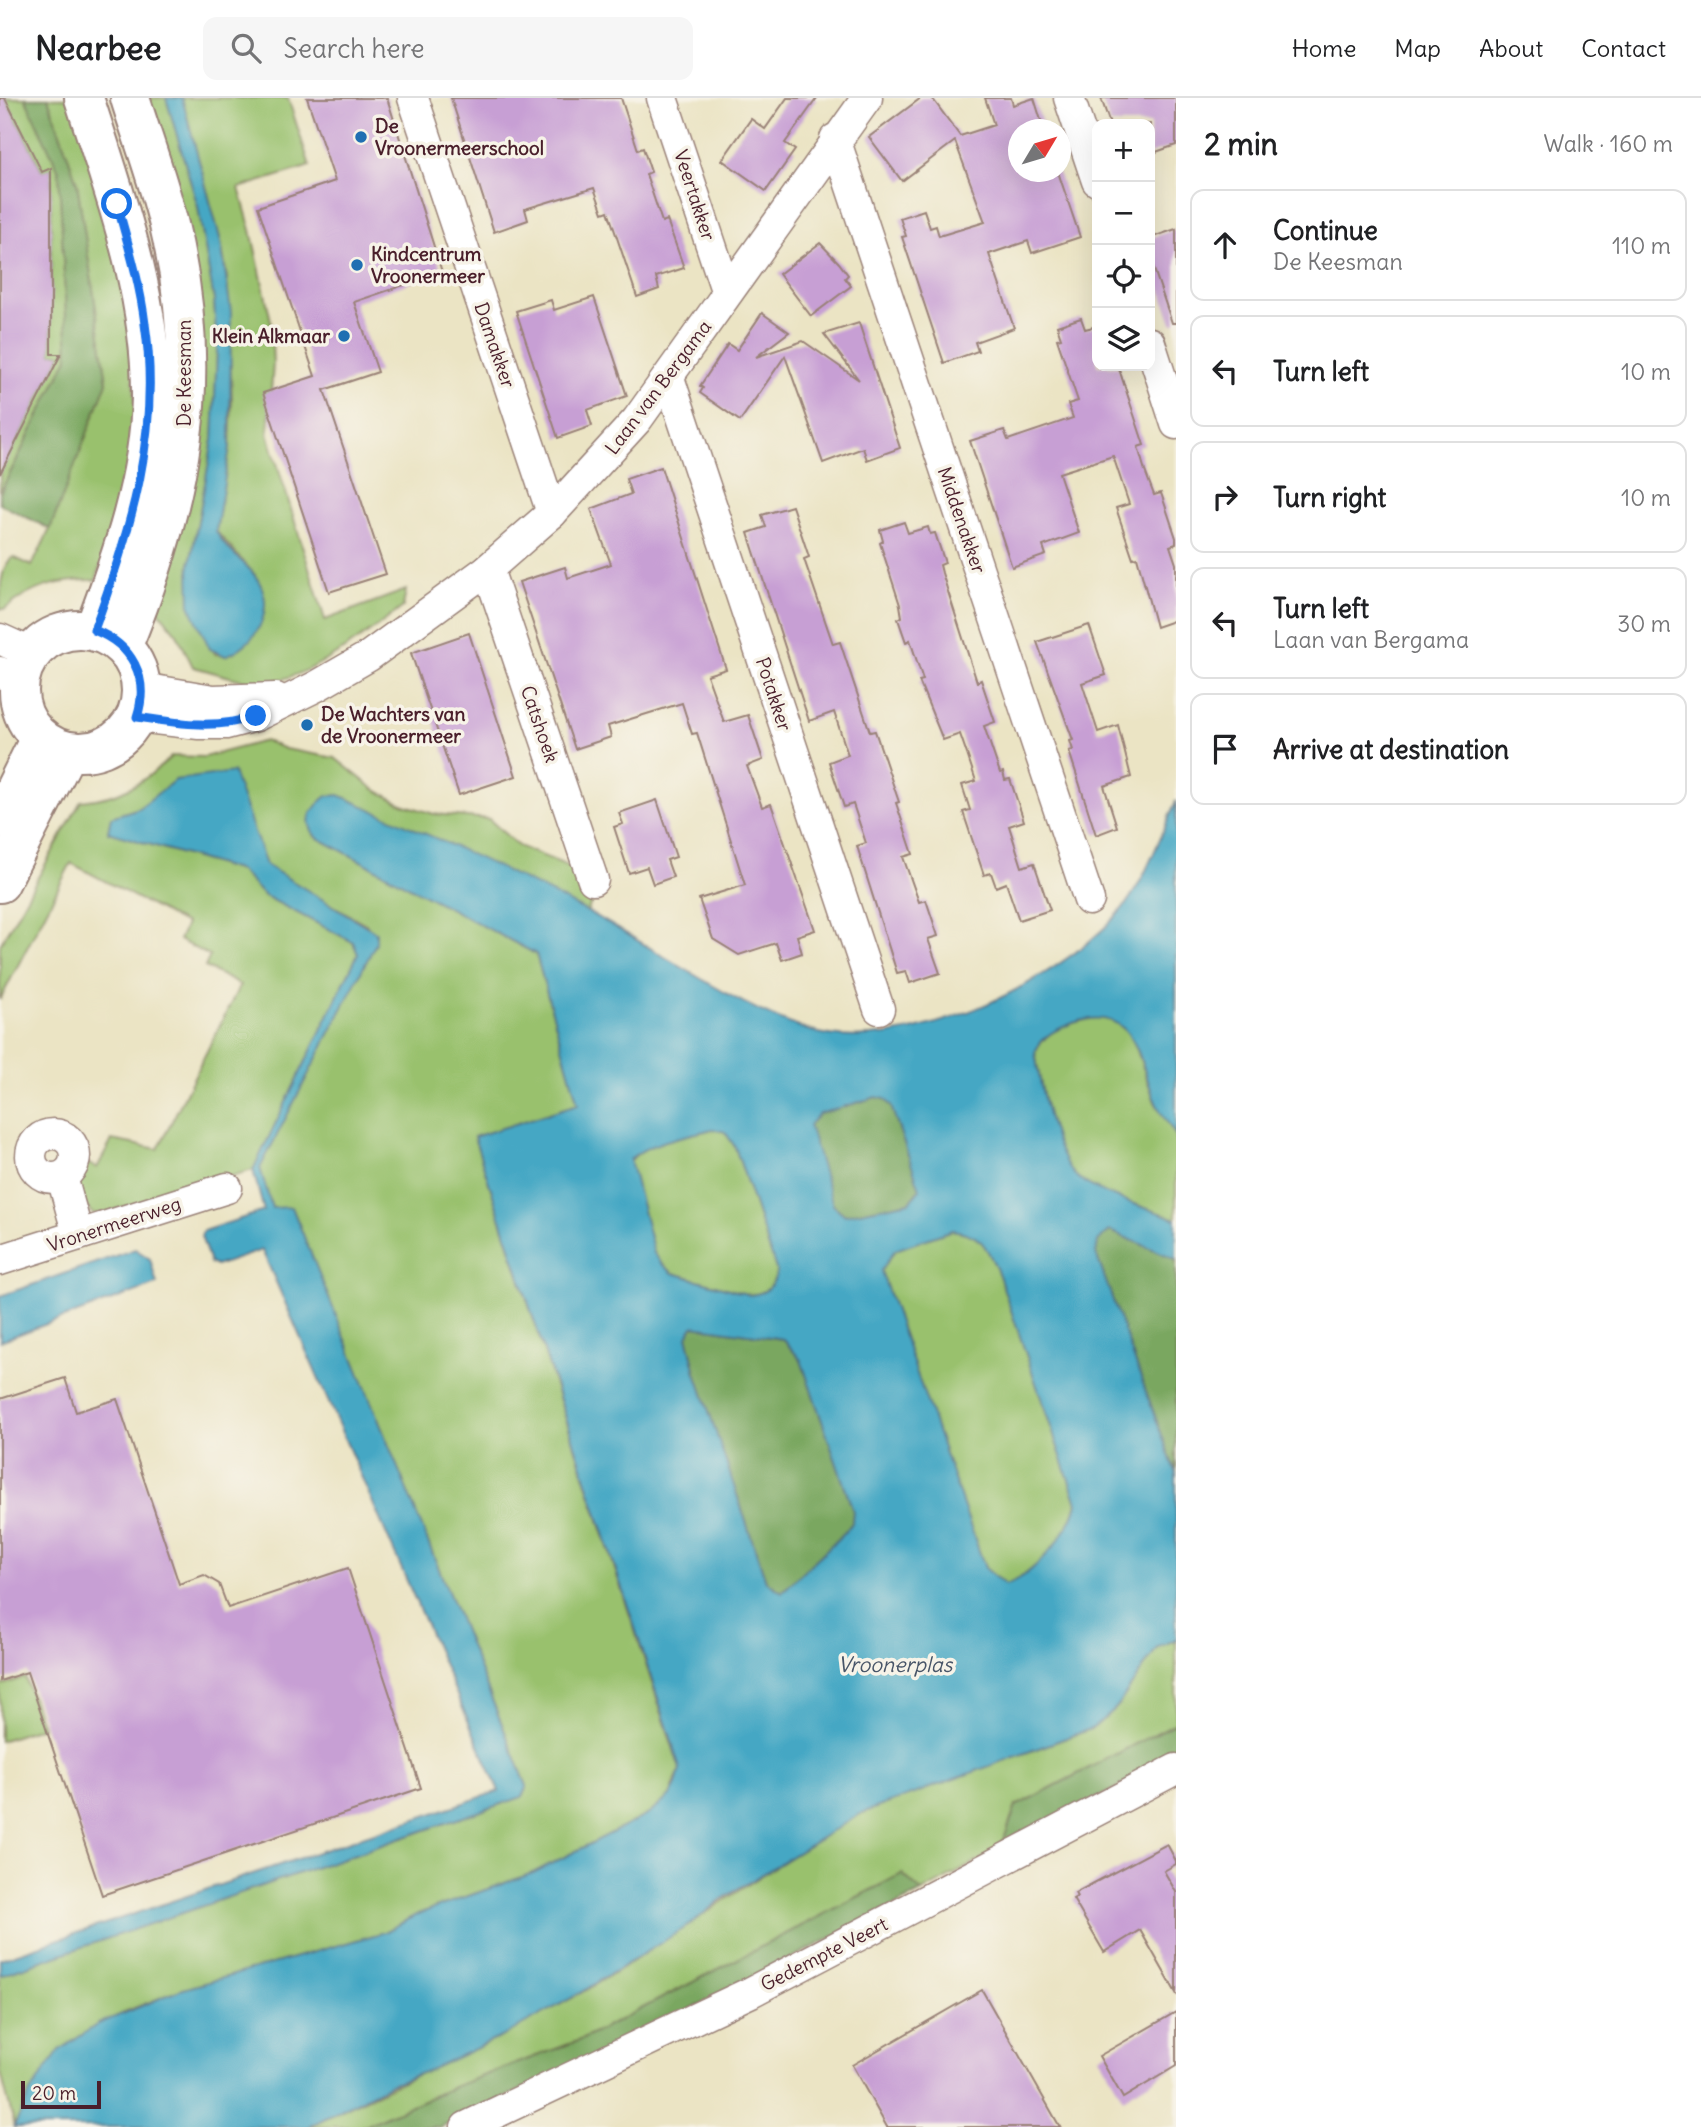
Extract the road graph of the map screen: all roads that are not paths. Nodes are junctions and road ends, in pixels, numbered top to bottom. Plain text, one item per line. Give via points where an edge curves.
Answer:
1 (84, 98) edge
2 (130, 98) edge
3 (413, 98) edge
4 (662, 98) edge
5 (867, 98) edge
6 (1069, 98) edge
7 (835, 139) junction
8 (1092, 166) edge
9 (727, 293) junction
10 (1155, 359) edge
11 (668, 378) junction
12 (1176, 424) edge
13 (552, 513) junction
14 (488, 569) junction
15 (109, 638) junction
16 (13, 662) edge
17 (140, 702) junction
18 (53, 745) junction
19 (0, 820) edge
20 (593, 880) dead end
21 (0, 883) edge
22 (1089, 900) dead end
23 (879, 1009) dead end
24 (62, 1177) dead end
25 (228, 1188) dead end
26 (78, 1234) junction
27 (0, 1260) edge
28 (1176, 1769) edge
29 (466, 2127) edge

1 - 15 street, De Keesman via 135,267 146,326 150,390 146,447
2 - 15 street, De Keesman via 174,248 188,376 184,440 159,550
3 - 13 street, Damakker
4 - 9 street, Veertakker
5 - 7 street, Laan van Bergama
6 - 8 street
7 - 9 street, Laan van Bergama
7 - 22 street, Middenakker
9 - 11 street, Laan van Bergama
10 - 12 street
11 - 13 street, Laan van Bergama via 612,450
11 - 23 street, Potakker
13 - 14 street, Laan van Bergama
14 - 17 street, Laan van Bergama via 369,656 256,716 226,724 174,723
14 - 20 street, Catshoek
15 - 16 street via 61,632
15 - 17 street via 137,666
16 - 18 street via 23,713
17 - 18 street via 124,733 100,749
18 - 19 street
18 - 21 street
24 - 26 street
25 - 26 street, Vronermeerweg
26 - 27 street, Vronermeerweg
28 - 29 street, Gedempte Veert via 751,1992

